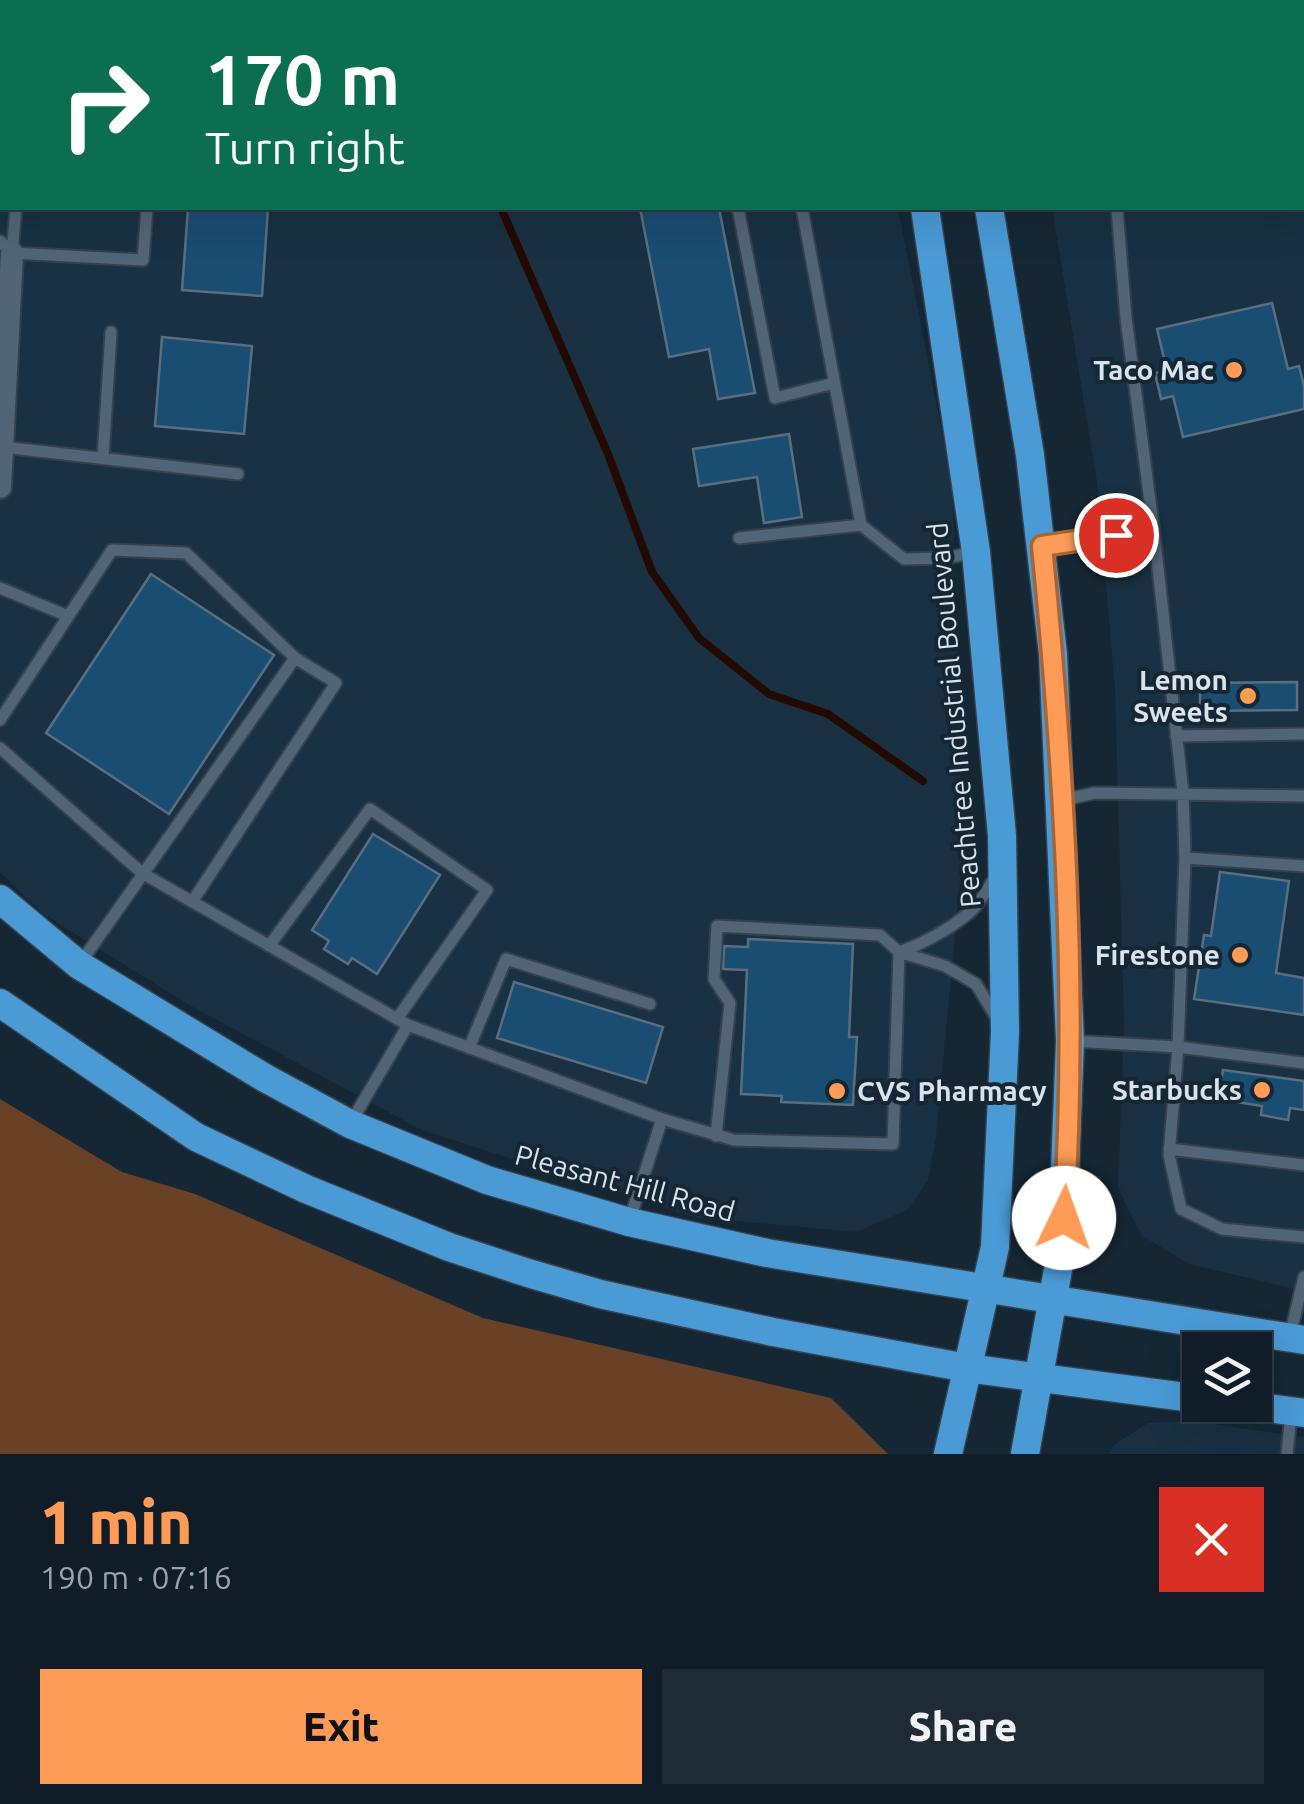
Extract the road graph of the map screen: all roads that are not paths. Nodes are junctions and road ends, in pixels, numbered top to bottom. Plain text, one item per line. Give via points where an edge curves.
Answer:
1 (15, 210) edge
2 (147, 210) edge
3 (738, 210) edge
4 (802, 210) edge
5 (925, 210) edge
6 (988, 210) edge
7 (1117, 210) edge
8 (6, 247) edge
9 (111, 332) dead end
10 (4, 359) edge
11 (834, 383) junction
12 (4, 447) junction
13 (103, 456) junction
14 (238, 474) dead end
15 (0, 488) edge
16 (861, 525) junction
17 (1154, 532) junction
18 (739, 538) dead end
19 (1042, 546) junction
20 (976, 552) junction
21 (0, 588) edge
22 (68, 616) junction
23 (295, 658) junction
24 (0, 720) edge
25 (1304, 734) edge
26 (1176, 736) junction
27 (0, 748) edge
28 (1183, 793) junction
29 (1304, 796) edge
30 (1062, 800) junction
31 (1185, 858) junction
32 (1003, 866) junction
33 (1304, 866) edge
34 (142, 873) junction
35 (0, 900) edge
36 (192, 902) junction
37 (269, 946) junction
38 (899, 952) junction
39 (79, 965) junction
40 (0, 1003) edge
41 (650, 1004) dead end
42 (402, 1022) junction
43 (1005, 1032) junction
44 (1070, 1040) junction
45 (1178, 1046) junction
46 (469, 1048) junction
47 (1304, 1063) edge
48 (662, 1120) junction
49 (350, 1124) junction
50 (716, 1136) junction
51 (1170, 1149) junction
52 (1304, 1165) edge
53 (629, 1222) junction
54 (1304, 1238) edge
55 (1304, 1277) edge
56 (986, 1289) junction
57 (1055, 1300) junction
58 (1297, 1338) edge
59 (967, 1368) junction
60 (1039, 1379) junction
61 (1182, 1397) edge
62 (1272, 1408) edge
63 (1298, 1412) edge
64 (948, 1454) edge
65 (1025, 1454) edge
66 (1287, 1454) edge

1 - 8 lane
2 - 8 lane via 142,260
3 - 11 lane via 775,398
4 - 11 lane
5 - 20 highway, Peachtree Industrial Boulevard
6 - 19 highway
7 - 17 lane
8 - 10 street
9 - 13 lane
10 - 12 street
11 - 16 lane
12 - 13 lane
12 - 15 street
13 - 14 lane
16 - 18 lane
16 - 20 lane via 904,559
17 - 19 lane
17 - 26 lane
19 - 30 highway
20 - 32 highway, Peachtree Industrial Boulevard
21 - 22 lane
22 - 23 lane via 112,550 186,553
22 - 24 lane
23 - 34 lane
23 - 36 lane via 336,683
25 - 26 lane
26 - 28 lane
27 - 34 lane
28 - 29 lane
28 - 30 lane via 1095,793
28 - 31 lane
30 - 44 highway
31 - 33 lane
31 - 45 lane
32 - 38 lane via 972,911 931,940
32 - 43 highway, Peachtree Industrial Boulevard
34 - 36 lane
34 - 39 lane
35 - 39 highway, Pleasant Hill Road
36 - 37 lane
37 - 42 lane
37 - 42 lane via 370,809 487,890
38 - 43 lane via 976,984
38 - 50 lane via 893,1144
38 - 50 lane via 880,935 717,926 714,979 730,1003
39 - 49 highway, Pleasant Hill Road
40 - 59 highway via 196,1137 449,1247 600,1294
41 - 46 lane via 506,959
42 - 46 lane
42 - 49 lane
43 - 56 highway, Peachtree Industrial Boulevard via 995,1247
44 - 45 lane
44 - 57 highway
45 - 47 lane
45 - 51 lane
46 - 48 lane
48 - 50 lane
48 - 53 lane
49 - 53 highway, Pleasant Hill Road via 487,1180
51 - 52 lane
51 - 54 lane via 1181,1209 1222,1228
53 - 56 highway, Pleasant Hill Road
55 - 58 lane
56 - 57 highway, Pleasant Hill Road
56 - 59 highway, Peachtree Industrial Boulevard
57 - 58 highway, Pleasant Hill Road
57 - 60 highway
59 - 60 highway
59 - 64 highway, Peachtree Industrial Boulevard
60 - 61 highway
60 - 65 highway
62 - 63 highway
63 - 66 lane

